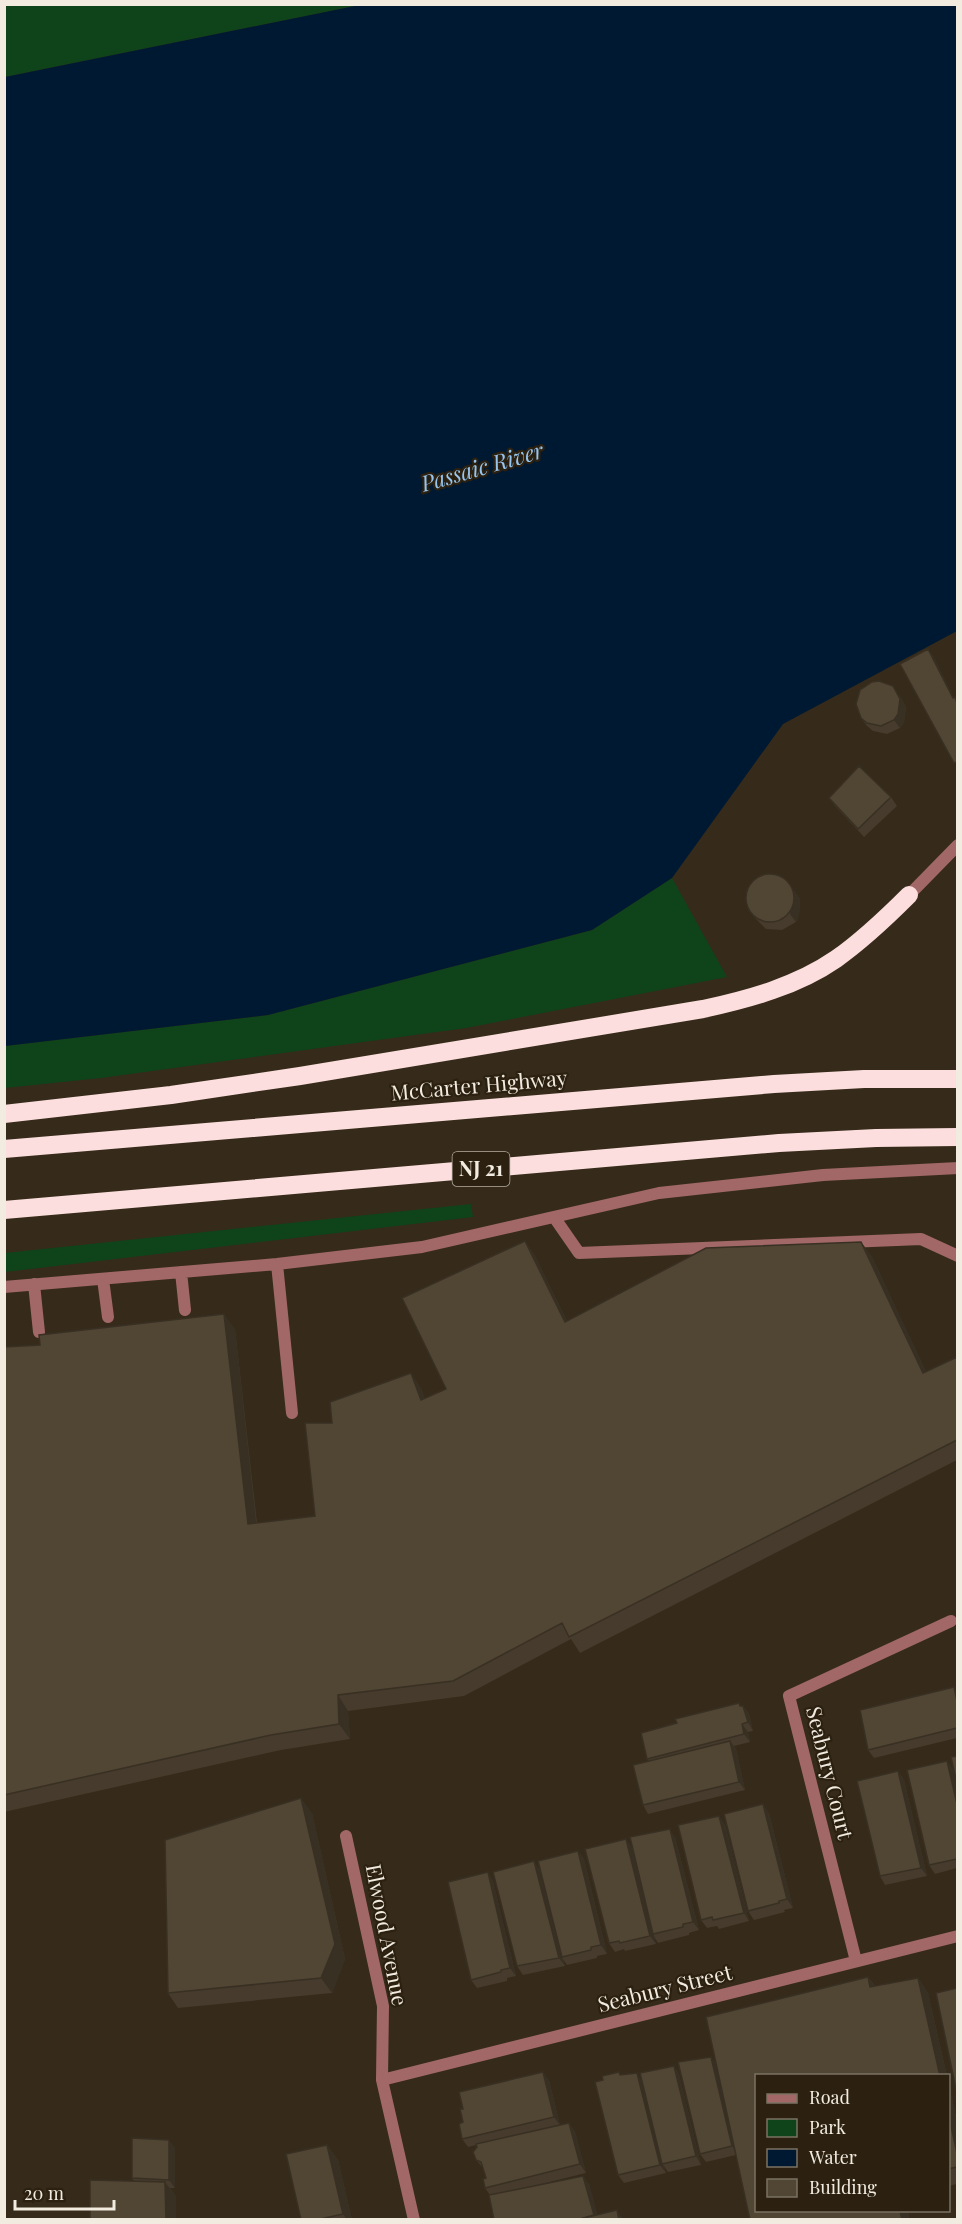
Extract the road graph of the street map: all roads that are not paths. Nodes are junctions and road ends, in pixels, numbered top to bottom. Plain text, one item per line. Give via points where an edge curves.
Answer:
1 (957, 845) edge
2 (909, 895) joint
3 (957, 1079) edge
4 (4, 1114) edge
5 (957, 1137) edge
6 (4, 1149) edge
7 (957, 1168) edge
8 (4, 1210) edge
9 (554, 1217) junction
10 (957, 1256) edge
11 (277, 1264) junction
12 (181, 1272) junction
13 (103, 1279) junction
14 (34, 1284) junction
15 (4, 1287) edge
16 (185, 1310) dead end
17 (108, 1317) dead end
18 (39, 1332) edge
19 (292, 1413) dead end
20 (951, 1621) dead end
21 (346, 1836) dead end
22 (957, 1936) edge
23 (856, 1961) junction
24 (382, 2080) junction
25 (414, 2220) edge

1 - 2 street
2 - 4 highway via 835,960 748,999 300,1076
3 - 6 highway, McCarter Highway via 774,1084
5 - 8 highway, NJ 21 via 779,1143
7 - 9 street via 823,1175 659,1193
9 - 10 street via 579,1253 921,1239
9 - 11 street via 422,1247
11 - 12 street
11 - 19 street
12 - 13 street
12 - 16 street
13 - 14 street
13 - 17 street
14 - 15 street
14 - 18 street
20 - 23 street, Seabury Court via 789,1695
21 - 24 street, Elwood Avenue via 383,2006
22 - 23 street, Seabury Street
23 - 24 street, Seabury Street
24 - 25 street, Elwood Avenue

